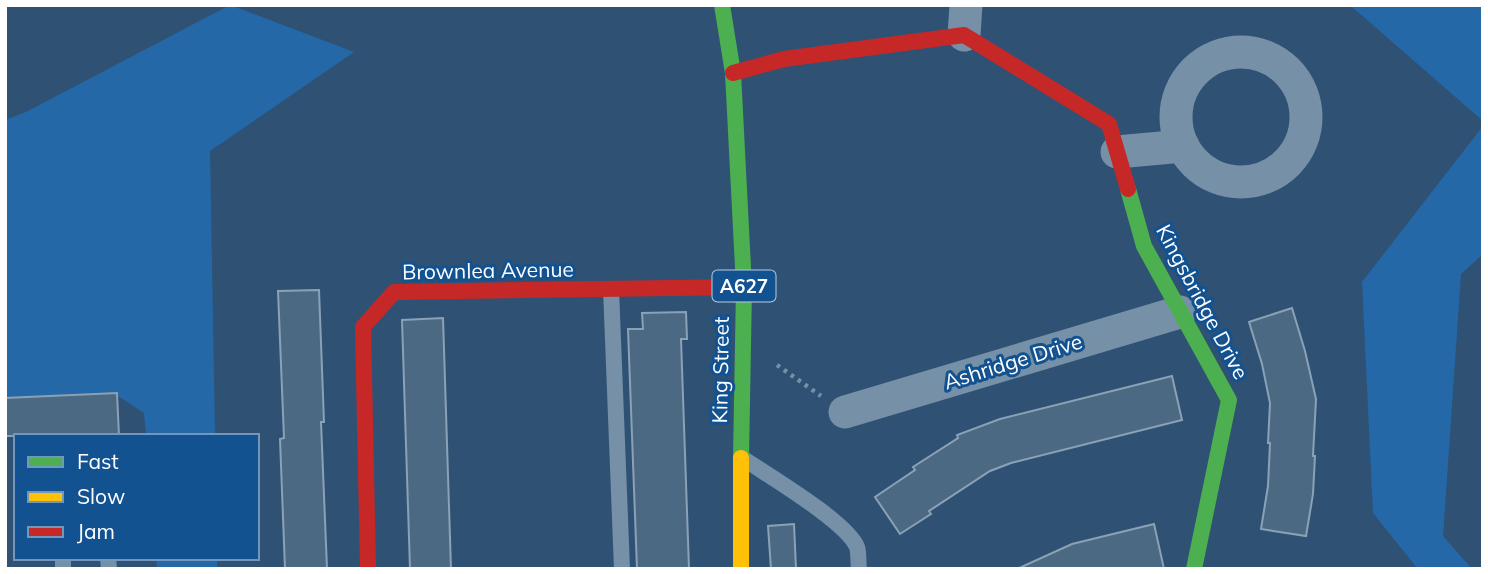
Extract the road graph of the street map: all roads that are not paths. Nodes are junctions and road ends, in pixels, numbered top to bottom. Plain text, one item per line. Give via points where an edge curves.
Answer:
1 (722, 5) edge
2 (965, 20) edge
3 (733, 73) junction
4 (1183, 146) dead end
5 (1117, 152) junction
6 (744, 287) junction
7 (611, 289) junction
8 (1180, 312) junction
9 (845, 412) road end
10 (741, 457) junction
11 (368, 569) edge
12 (622, 569) edge
13 (741, 569) edge
14 (859, 569) edge
15 (1194, 569) edge

1 - 3 street, King Street / A627
2 - 3 street, Kingsbridge Drive
2 - 5 street, Kingsbridge Drive via 1109,124
3 - 6 street, King Street / A627
4 - 5 street
5 - 8 street, Kingsbridge Drive via 1144,246
6 - 7 street, Brownlea Avenue
6 - 10 street, King Street / A627
7 - 11 street, Brownlea Avenue via 394,292 363,327
7 - 12 lane
8 - 9 street, Ashridge Drive
8 - 15 street, Kingsbridge Drive via 1229,400
10 - 13 street, King Street / A627
10 - 14 lane via 848,533 857,547

